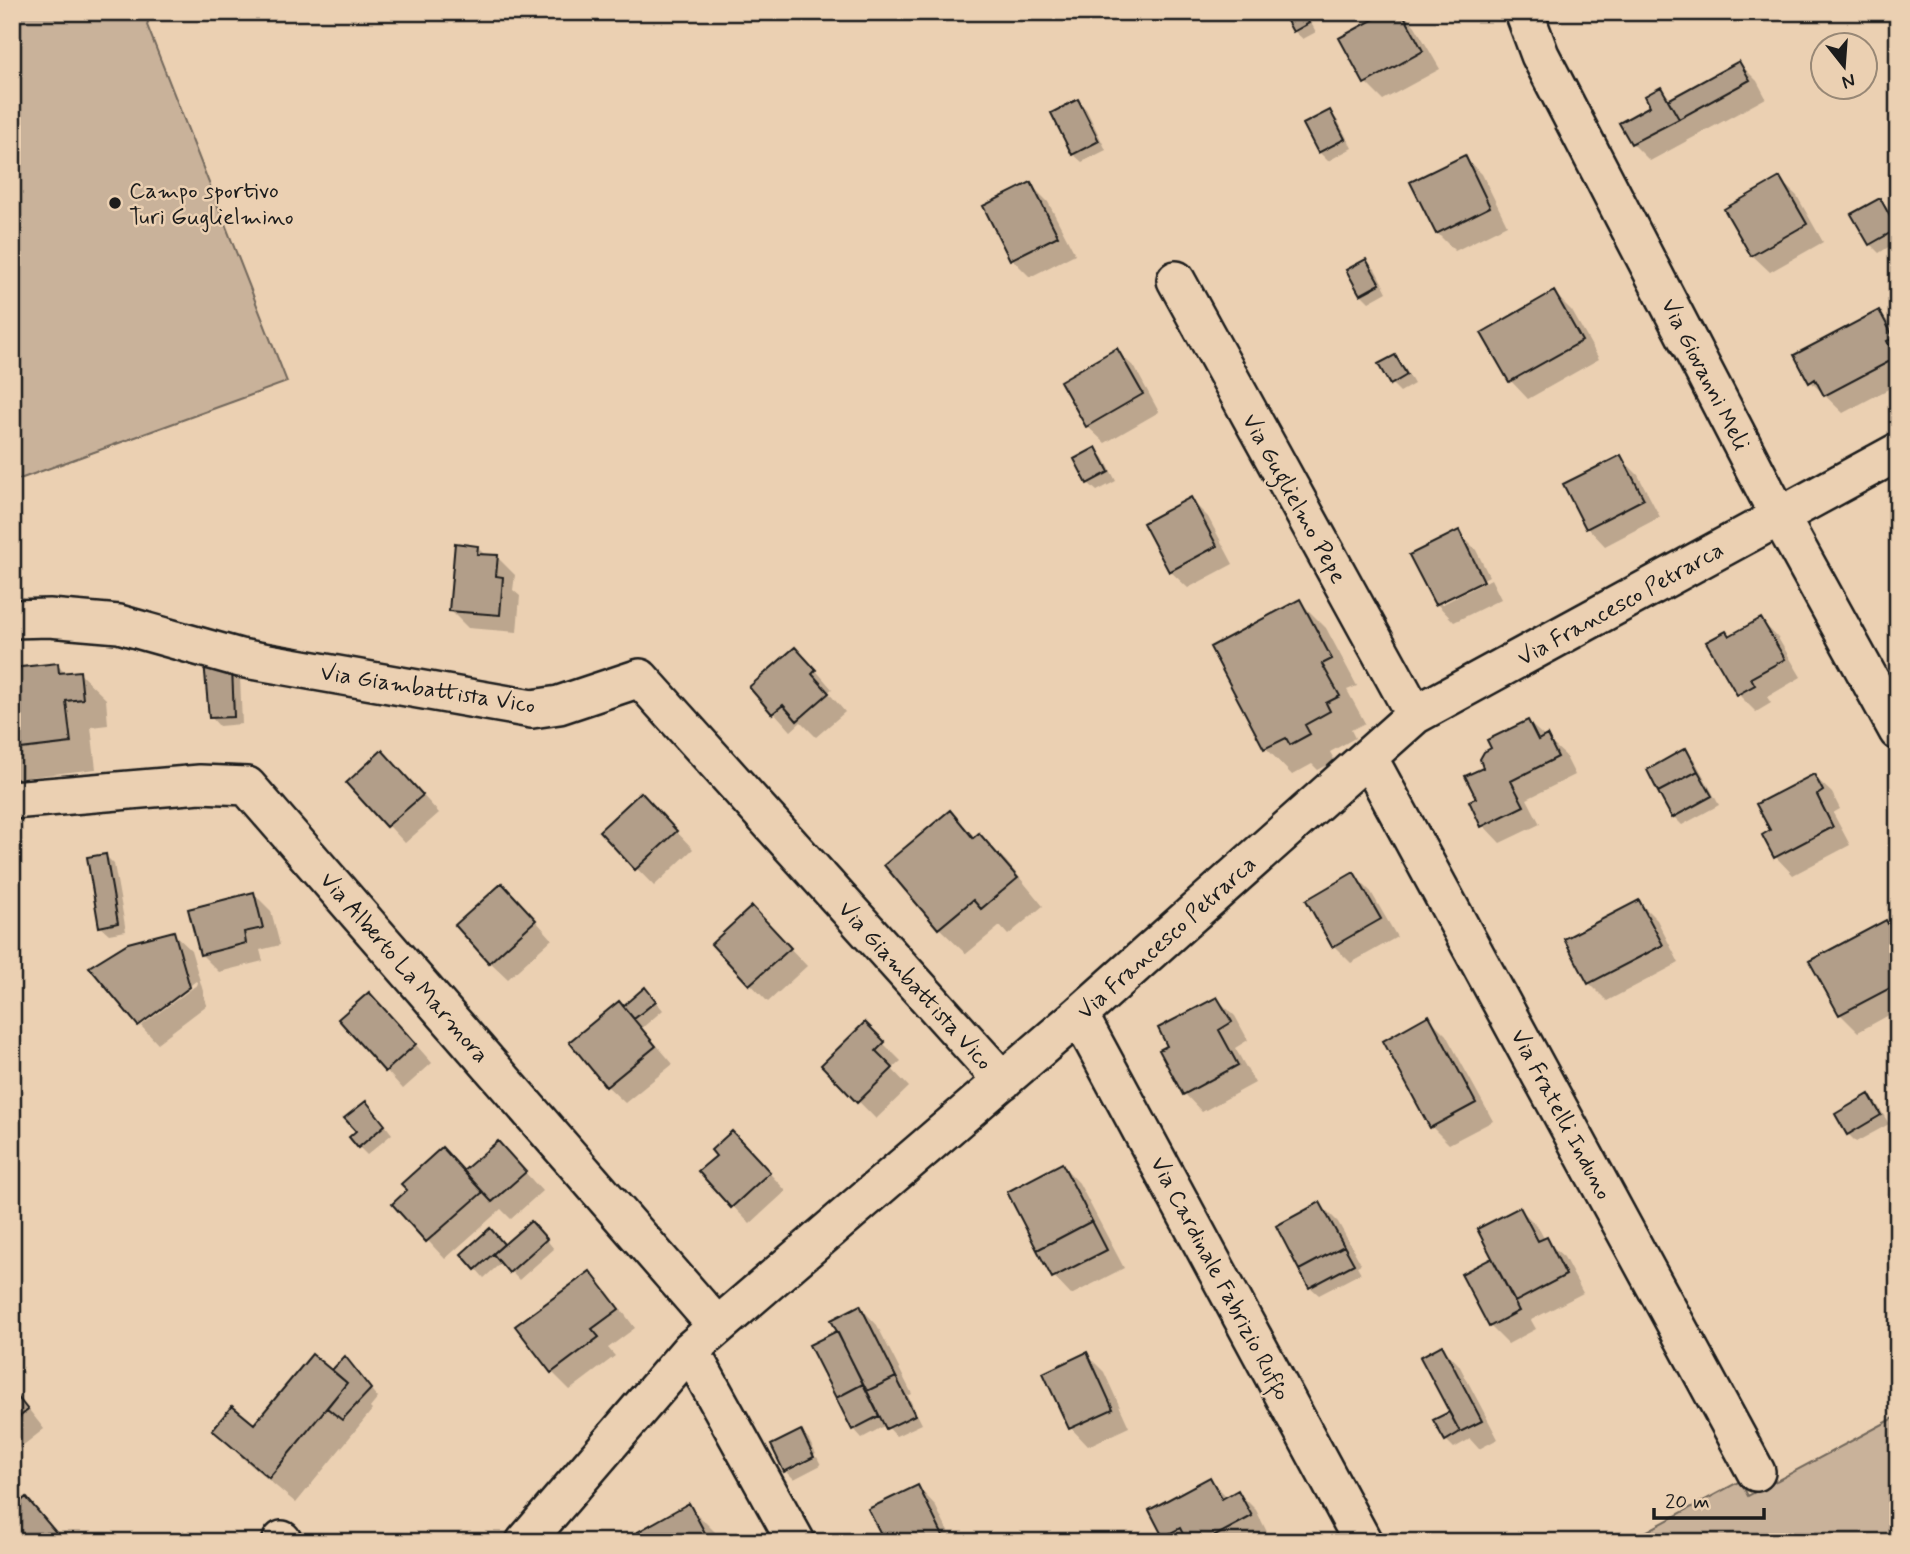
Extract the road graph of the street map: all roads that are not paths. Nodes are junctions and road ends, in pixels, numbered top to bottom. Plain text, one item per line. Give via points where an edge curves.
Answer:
1 (1533, 15) edge
2 (1175, 280) dead end
3 (1898, 452) edge
4 (1780, 516) junction
5 (12, 619) edge
6 (1415, 715) junction
7 (1898, 731) edge
8 (1367, 757) junction
9 (12, 800) edge
10 (1079, 1015) junction
11 (1003, 1081) junction
12 (718, 1326) junction
13 (690, 1350) junction
14 (1756, 1472) dead end
15 (525, 1542) edge
16 (796, 1542) edge
17 (1363, 1542) edge

1 - 4 street, Via Giovanni Meli via 1540,55
2 - 6 street, Via Guglielmo Pepe
3 - 4 street, Via Francesco Petrarca
4 - 6 street, Via Francesco Petrarca
4 - 7 street, Via Giovanni Meli
5 - 11 street, Via Giambattista Vico via 119,624 240,657 532,709 559,705 640,678
6 - 8 street, Via Francesco Petrarca
8 - 10 street, Via Francesco Petrarca
8 - 14 street, Via Fratelli Induno
9 - 12 street, Via Alberto La Marmora via 200,784 247,786
10 - 11 street, Via Francesco Petrarca
10 - 17 street, Via Cardinale Fabrizio Ruffo
11 - 12 street, Via Francesco Petrarca
12 - 13 street, Via Francesco Petrarca
13 - 15 street, Via Francesco Petrarca
13 - 16 street

